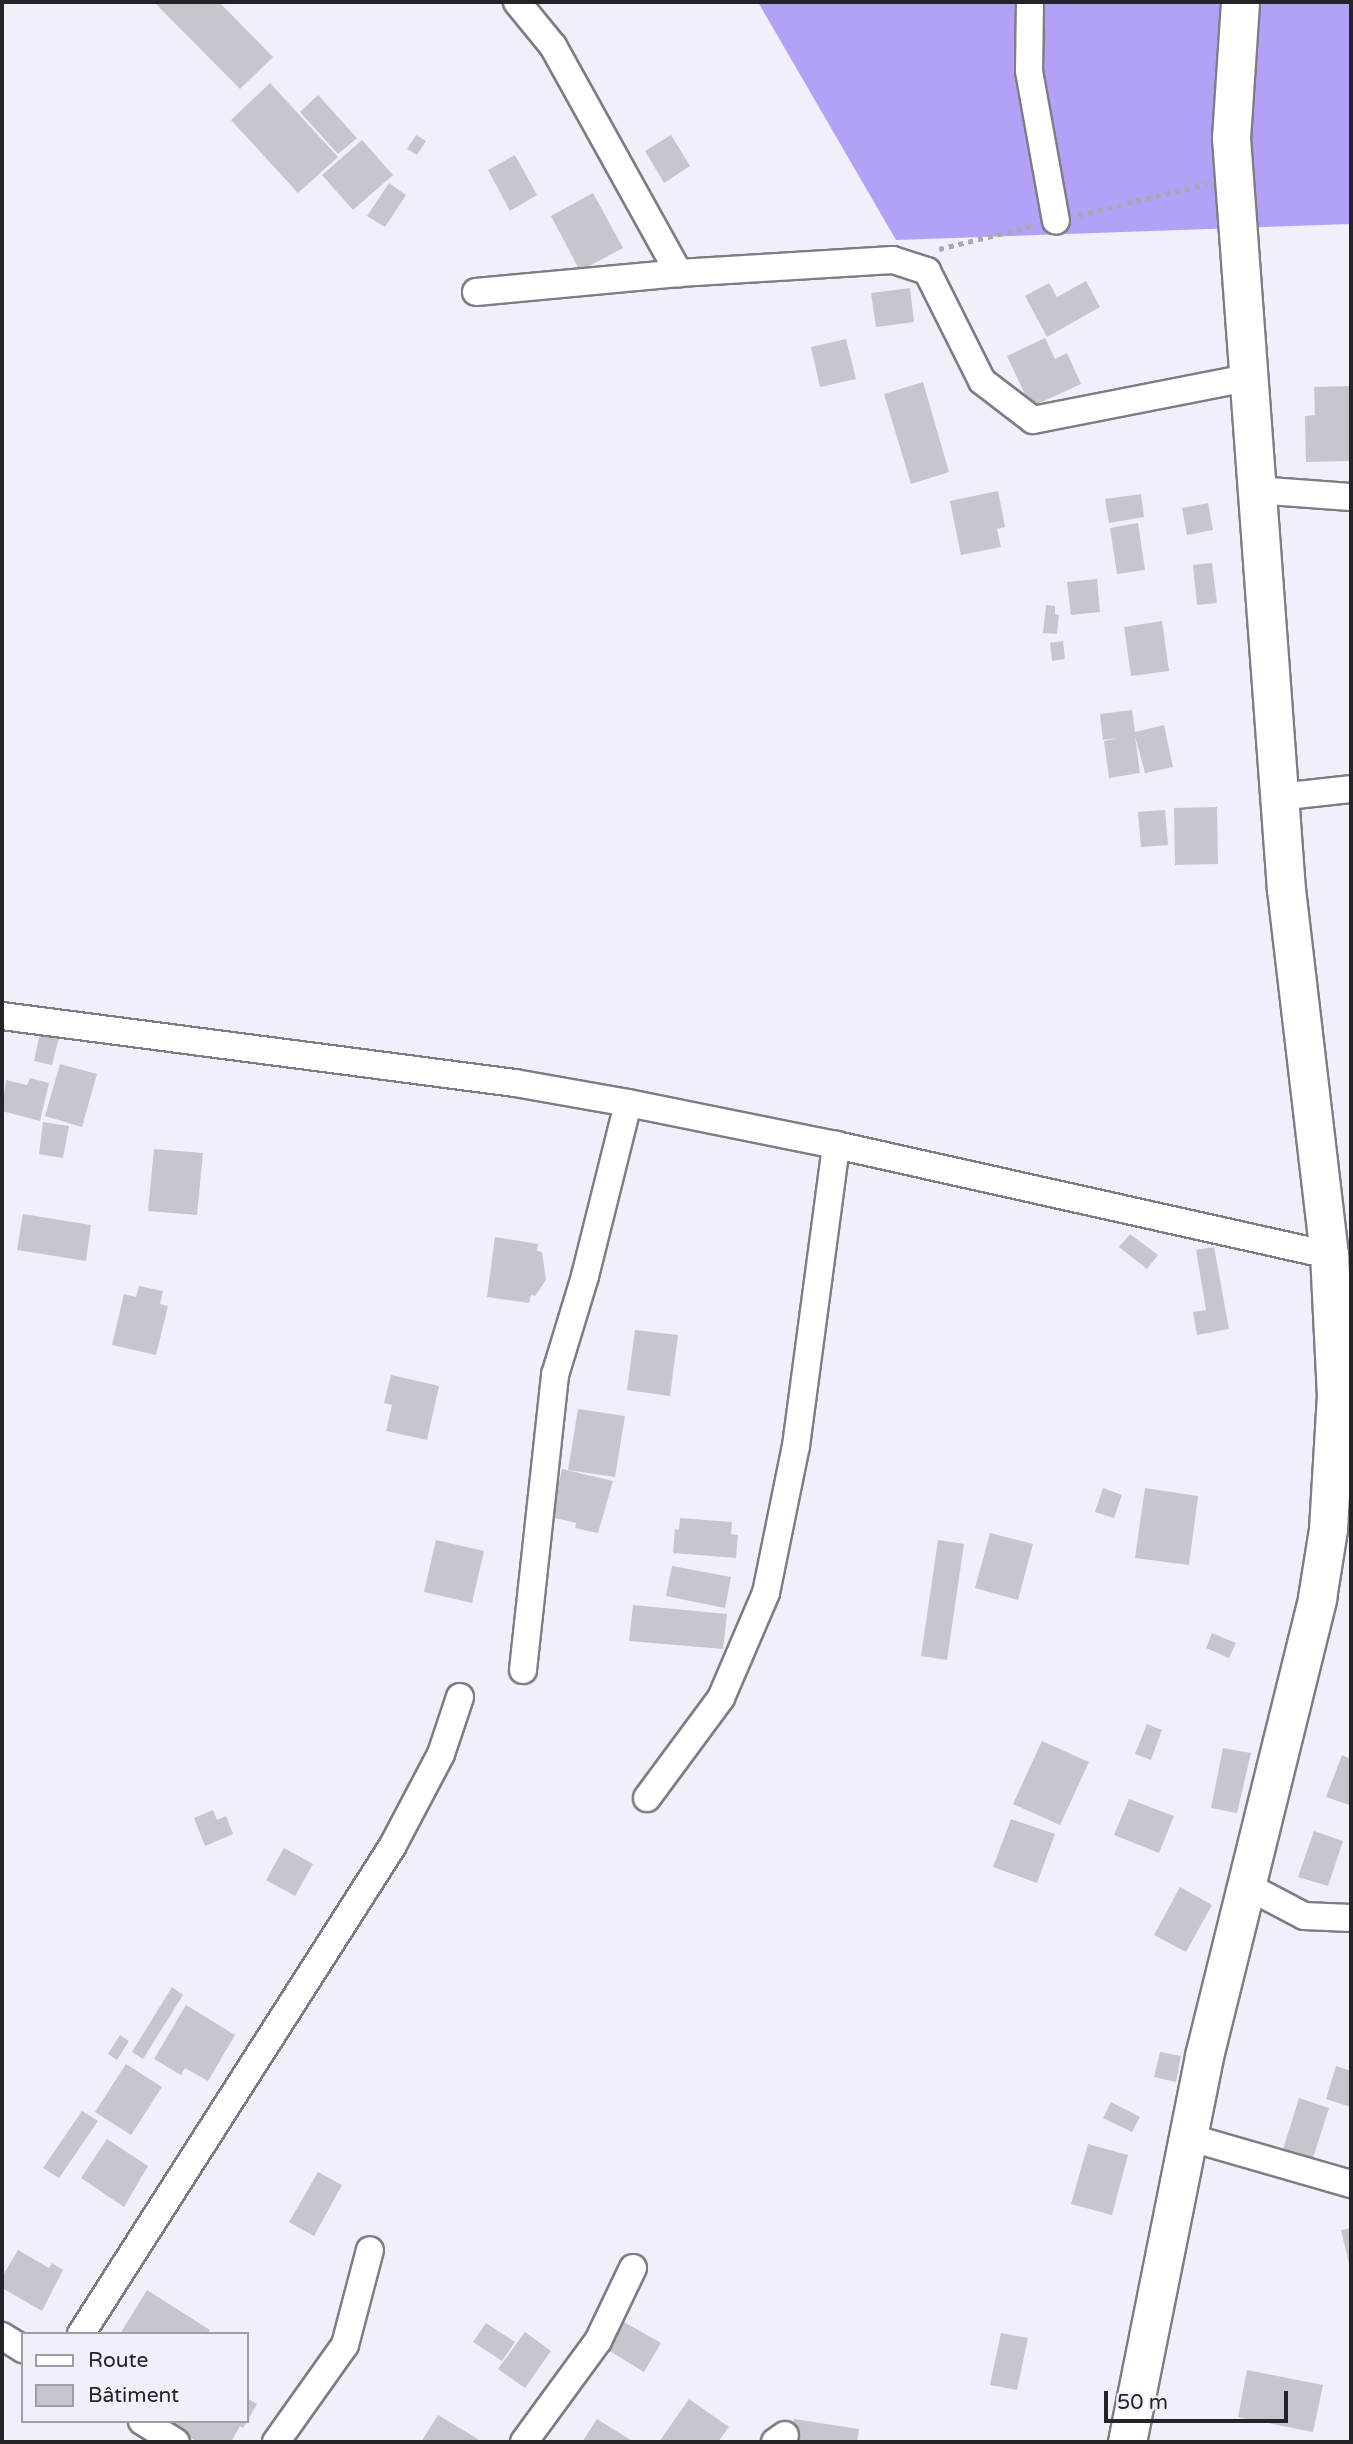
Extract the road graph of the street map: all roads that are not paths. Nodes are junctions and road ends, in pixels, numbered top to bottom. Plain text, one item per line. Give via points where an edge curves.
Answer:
1 (517, 2) edge
2 (1030, 2) edge
3 (1240, 2) edge
4 (1056, 221) dead end
5 (680, 272) junction
6 (476, 292) dead end
7 (1247, 378) junction
8 (1255, 489) junction
9 (1351, 497) edge
10 (1351, 789) edge
11 (1279, 797) junction
12 (2, 1016) edge
13 (628, 1103) junction
14 (836, 1145) junction
15 (1329, 1255) junction
16 (1340, 1526) edge
17 (523, 1670) dead end
18 (460, 1697) dead end
19 (647, 1798) dead end
20 (1247, 1886) junction
21 (1351, 1918) edge
22 (1188, 2137) junction
23 (1351, 2184) edge
24 (370, 2250) dead end
25 (633, 2268) dead end
26 (82, 2332) edge
27 (2, 2336) edge
28 (21, 2348) edge
29 (145, 2423) edge
30 (176, 2442) edge
31 (276, 2442) edge
32 (524, 2442) edge
33 (1127, 2442) edge

1 - 5 street via 554,46
2 - 4 street via 1029,71
3 - 7 street via 1231,138
5 - 6 street
5 - 7 street via 893,260 927,271 982,381 1033,420
7 - 8 street
8 - 9 street
8 - 11 street
10 - 11 street
11 - 15 street
12 - 13 street via 514,1083
13 - 14 street
13 - 17 street via 555,1375
14 - 15 street
14 - 19 street via 796,1446 766,1593 721,1698
15 - 16 street
16 - 20 street via 1317,1598
18 - 26 street via 441,1754 392,1847
20 - 21 street via 1304,1916
20 - 22 street
22 - 23 street
22 - 33 street
24 - 31 street via 345,2345
25 - 32 street via 598,2341
27 - 28 street
29 - 30 street

